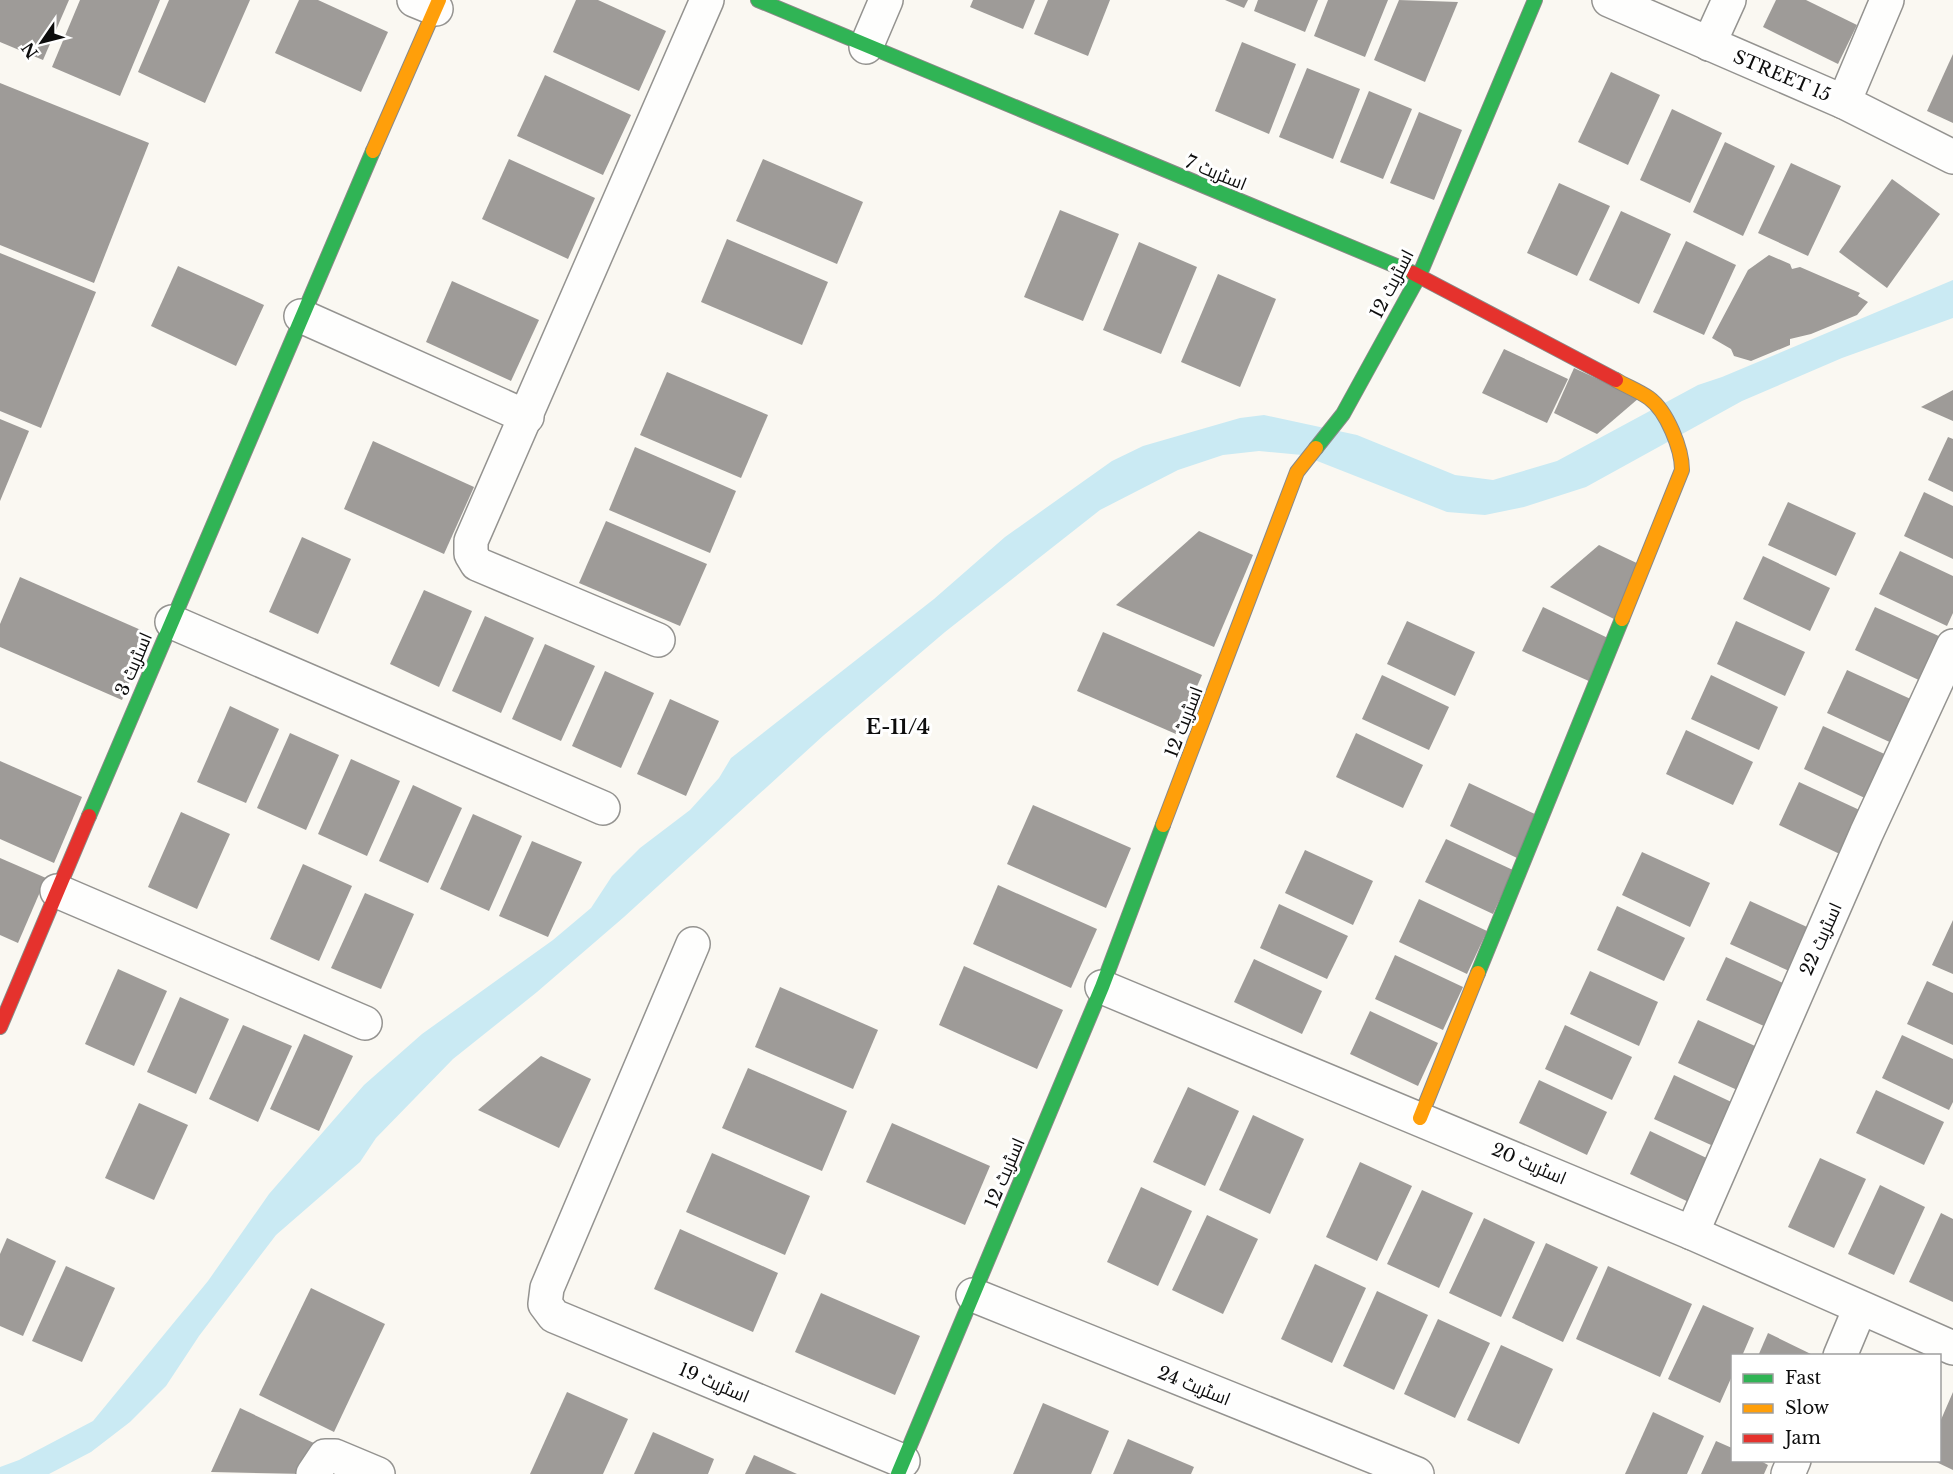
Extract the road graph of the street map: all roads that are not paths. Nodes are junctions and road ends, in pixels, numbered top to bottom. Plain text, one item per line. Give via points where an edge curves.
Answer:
1 (707, 0) edge
2 (758, 0) edge
3 (886, 0) edge
4 (1536, 0) edge
5 (1609, 0) edge
6 (1729, 0) edge
7 (1887, 0) edge
8 (430, 3) edge
9 (1709, 44) junction
10 (866, 48) junction
11 (1844, 102) junction
12 (1953, 157) edge
13 (1419, 276) junction
14 (301, 316) junction
15 (527, 417) junction
16 (172, 622) junction
17 (658, 640) dead end
18 (1953, 646) edge
19 (603, 808) dead end
20 (57, 891) junction
21 (693, 944) dead end
22 (1102, 987) junction
23 (365, 1023) dead end
24 (0, 1027) edge
25 (1420, 1118) junction
26 (1692, 1233) junction
27 (973, 1295) junction
28 (1860, 1308) junction
29 (1953, 1348) edge
30 (1841, 1354) edge
31 (901, 1468) edge
32 (313, 1474) edge
33 (378, 1474) edge
34 (1417, 1474) edge

1 - 15 street
2 - 10 street, اسٹریٹ 7
3 - 10 street
4 - 13 street, اسٹریٹ 12
5 - 9 street, STREET 15
6 - 9 street
7 - 11 street
8 - 14 street, اسٹریٹ 3
9 - 11 street, STREET 15
10 - 13 street, اسٹریٹ 7
11 - 12 street, STREET 15
13 - 22 street, اسٹریٹ 12 via 1343,414 1298,472
13 - 25 street, اسٹریٹ 7 via 1652,399 1674,434 1682,470
14 - 15 street
14 - 16 street, اسٹریٹ 3
15 - 17 street via 471,541 471,554 477,564
16 - 19 street
16 - 20 street, اسٹریٹ 3
18 - 26 street, اسٹریٹ 22 via 1866,834
20 - 23 street
20 - 24 street, اسٹریٹ 3
21 - 31 street, اسٹریٹ 19 via 547,1288 545,1304 554,1316
22 - 25 street, اسٹریٹ 20
22 - 27 street, اسٹریٹ 12
25 - 26 street, اسٹریٹ 20
26 - 28 street, اسٹریٹ 20
27 - 31 street, اسٹریٹ 12
27 - 34 street, اسٹریٹ 24
28 - 29 street, اسٹریٹ 20
28 - 30 street
32 - 33 street via 325,1456 335,1456

